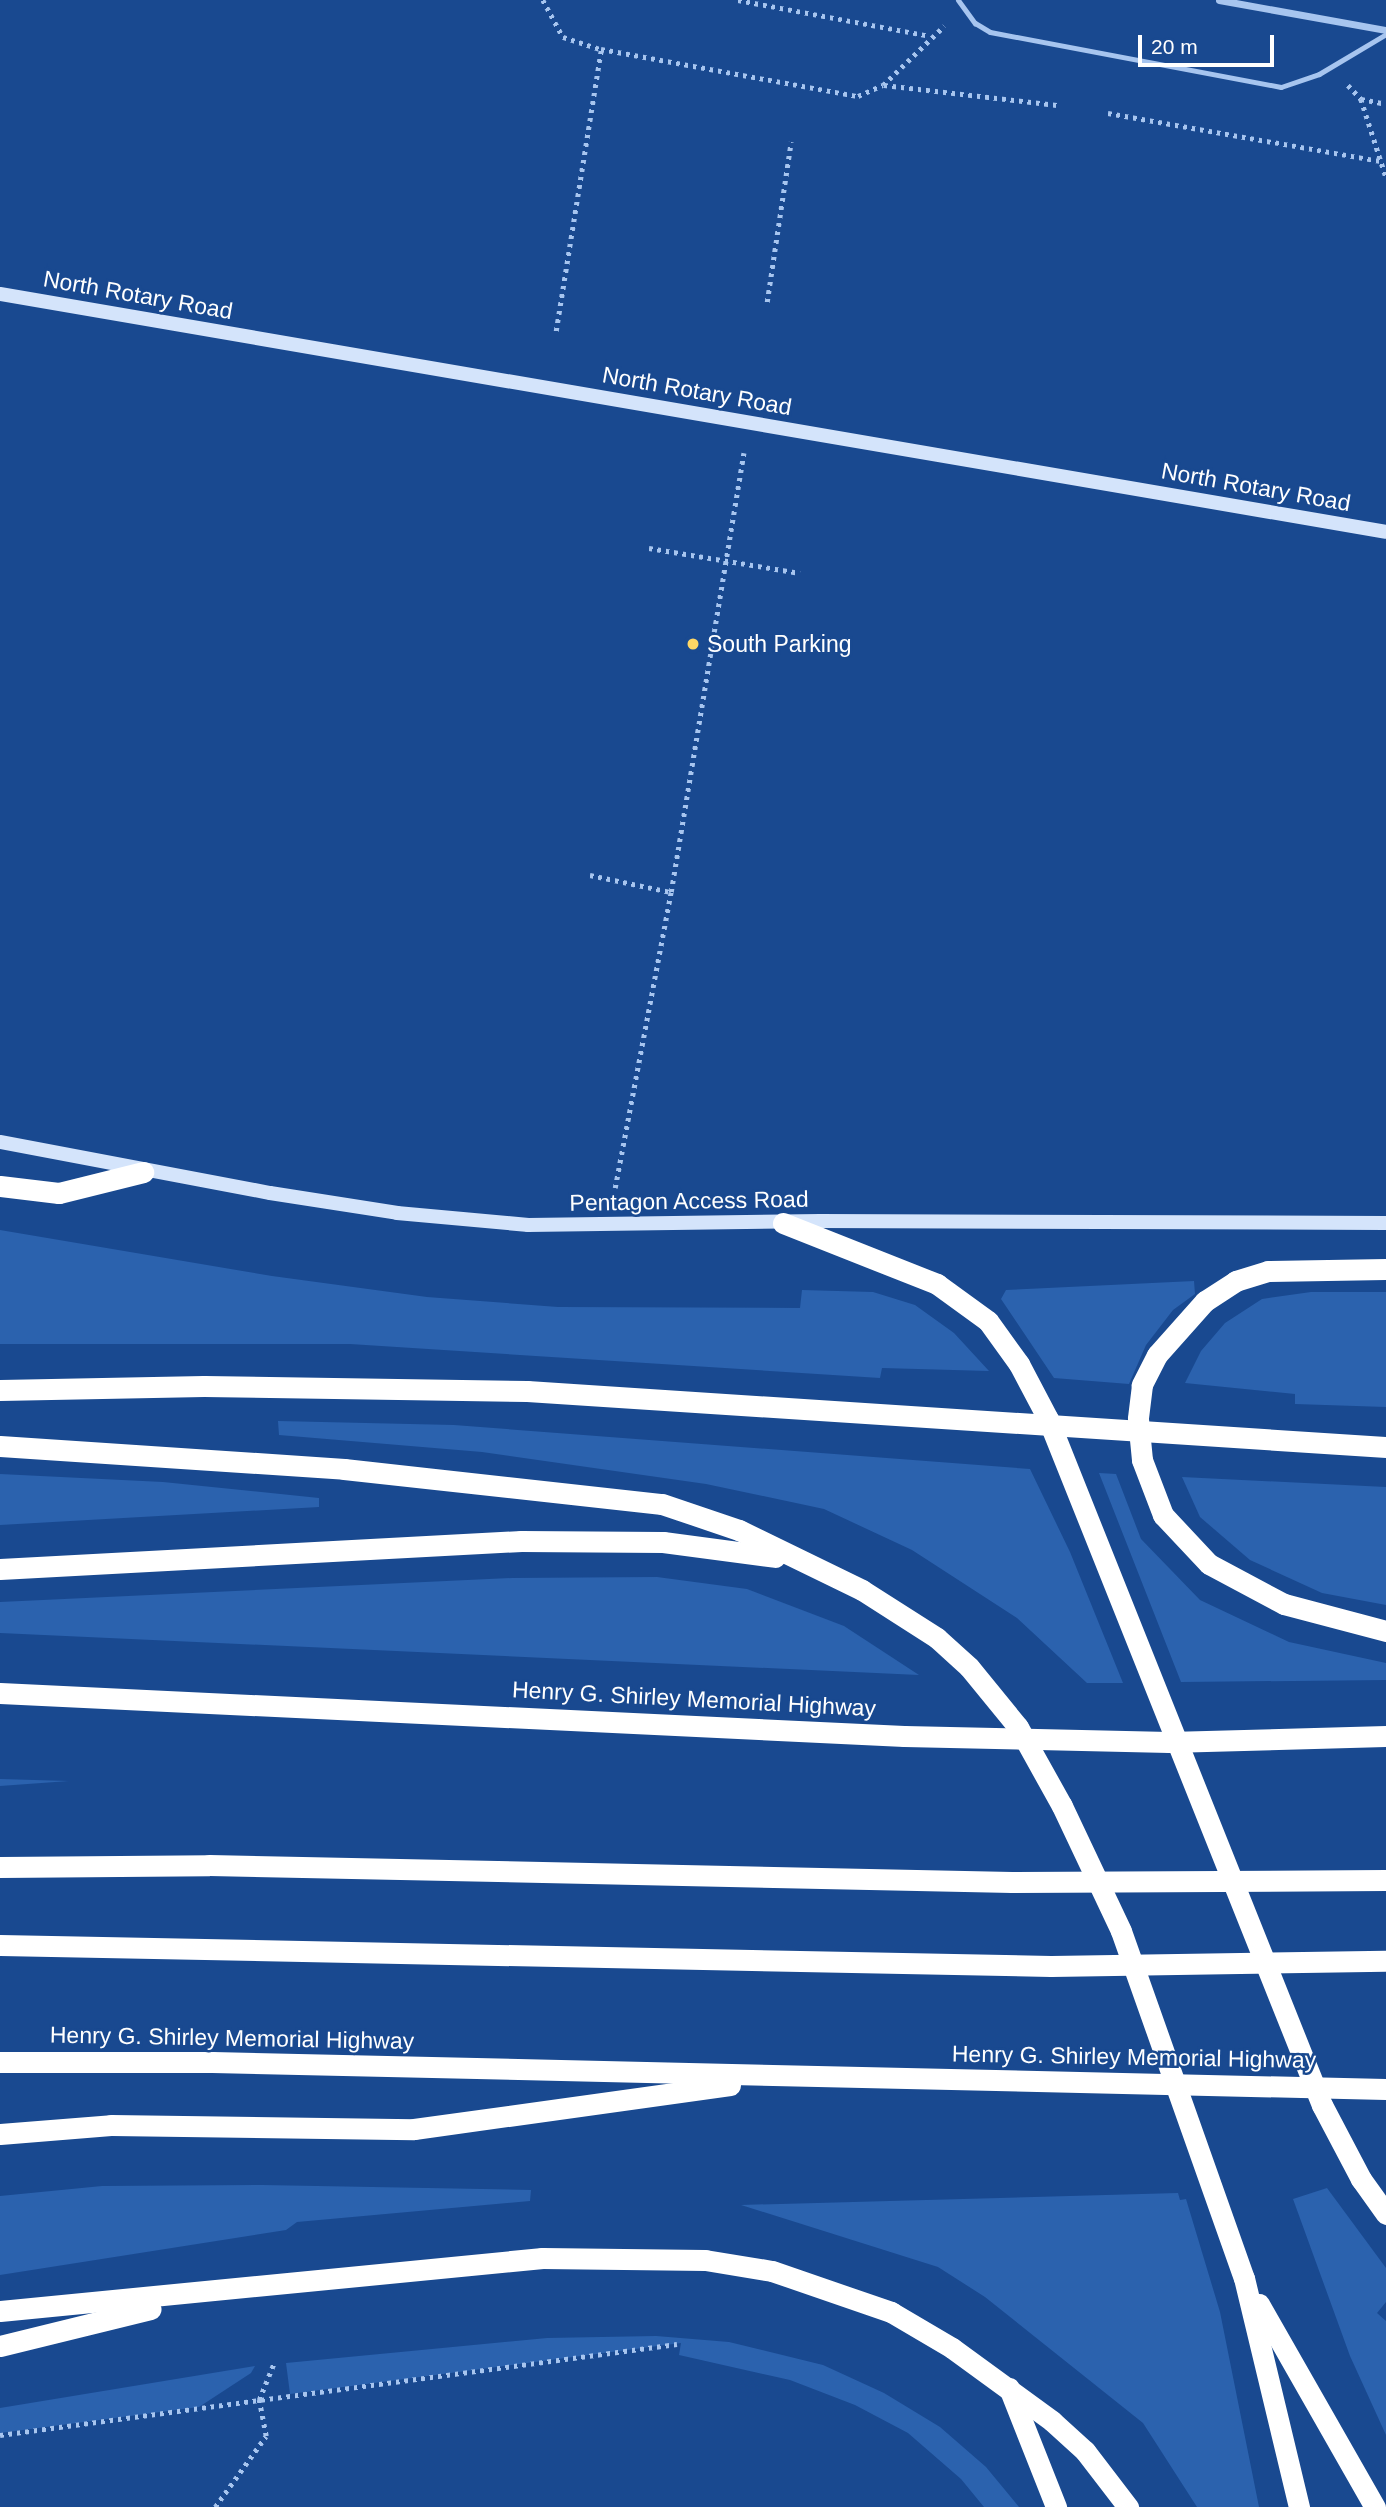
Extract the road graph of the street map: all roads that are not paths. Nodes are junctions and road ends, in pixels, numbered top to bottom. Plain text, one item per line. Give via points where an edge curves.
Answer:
1 (958, 0) edge
2 (1219, 0) edge
3 (1386, 32) edge
4 (0, 294) edge
5 (1386, 532) edge
6 (0, 1142) edge
7 (143, 1172) junction
8 (0, 1186) edge
9 (783, 1223) junction
10 (1386, 1223) edge
11 (1386, 1269) edge
12 (0, 1390) edge
13 (0, 1446) edge
14 (1386, 1447) edge
15 (0, 1569) edge
16 (814, 1569) junction
17 (1386, 1631) edge
18 (0, 1693) edge
19 (1386, 1736) edge
20 (0, 1867) edge
21 (1386, 1878) edge
22 (0, 1945) edge
23 (1386, 1962) edge
24 (0, 2062) edge
25 (794, 2076) junction
26 (1386, 2089) edge
27 (0, 2134) edge
28 (1386, 2214) edge
29 (1244, 2278) junction
30 (218, 2292) junction
31 (0, 2311) edge
32 (0, 2346) edge
33 (1008, 2386) junction
34 (1056, 2507) edge
35 (1128, 2507) edge
36 (1299, 2507) edge
37 (1375, 2507) edge

1 - 3 lane via 975,23 990,33 1281,87 1319,74
2 - 3 street
4 - 5 street, North Rotary Road
6 - 7 street, Pentagon Access Road
7 - 8 highway via 59,1193
7 - 9 street, Pentagon Access Road via 397,1213 528,1226
9 - 10 street, Pentagon Access Road
9 - 28 highway via 937,1284 988,1321 1013,1353 1048,1419 1322,2105 1361,2179
11 - 17 highway via 1268,1271 1236,1281 1205,1301 1157,1355 1142,1385 1138,1419 1142,1460 1163,1515 1209,1564 1284,1604
12 - 14 highway via 369,1386 527,1391
13 - 16 highway via 344,1469 662,1504 739,1530
15 - 16 highway via 435,1544 601,1541 717,1547
16 - 29 highway via 872,1595 937,1639 969,1667 1018,1727 1068,1817 1121,1931
18 - 19 highway, Henry G. Shirley Memorial Highway via 904,1736 1287,1741
20 - 21 highway via 209,1864 1012,1882 1340,1882
22 - 23 highway via 1051,1966
24 - 25 highway, Henry G. Shirley Memorial Highway via 107,2060
25 - 26 highway, Henry G. Shirley Memorial Highway
25 - 27 highway via 414,2129 123,2125
29 - 36 highway
29 - 37 highway
30 - 31 highway
30 - 32 highway
30 - 33 highway via 542,2258 705,2260 772,2271 891,2312
33 - 34 highway
33 - 35 highway via 1085,2451

